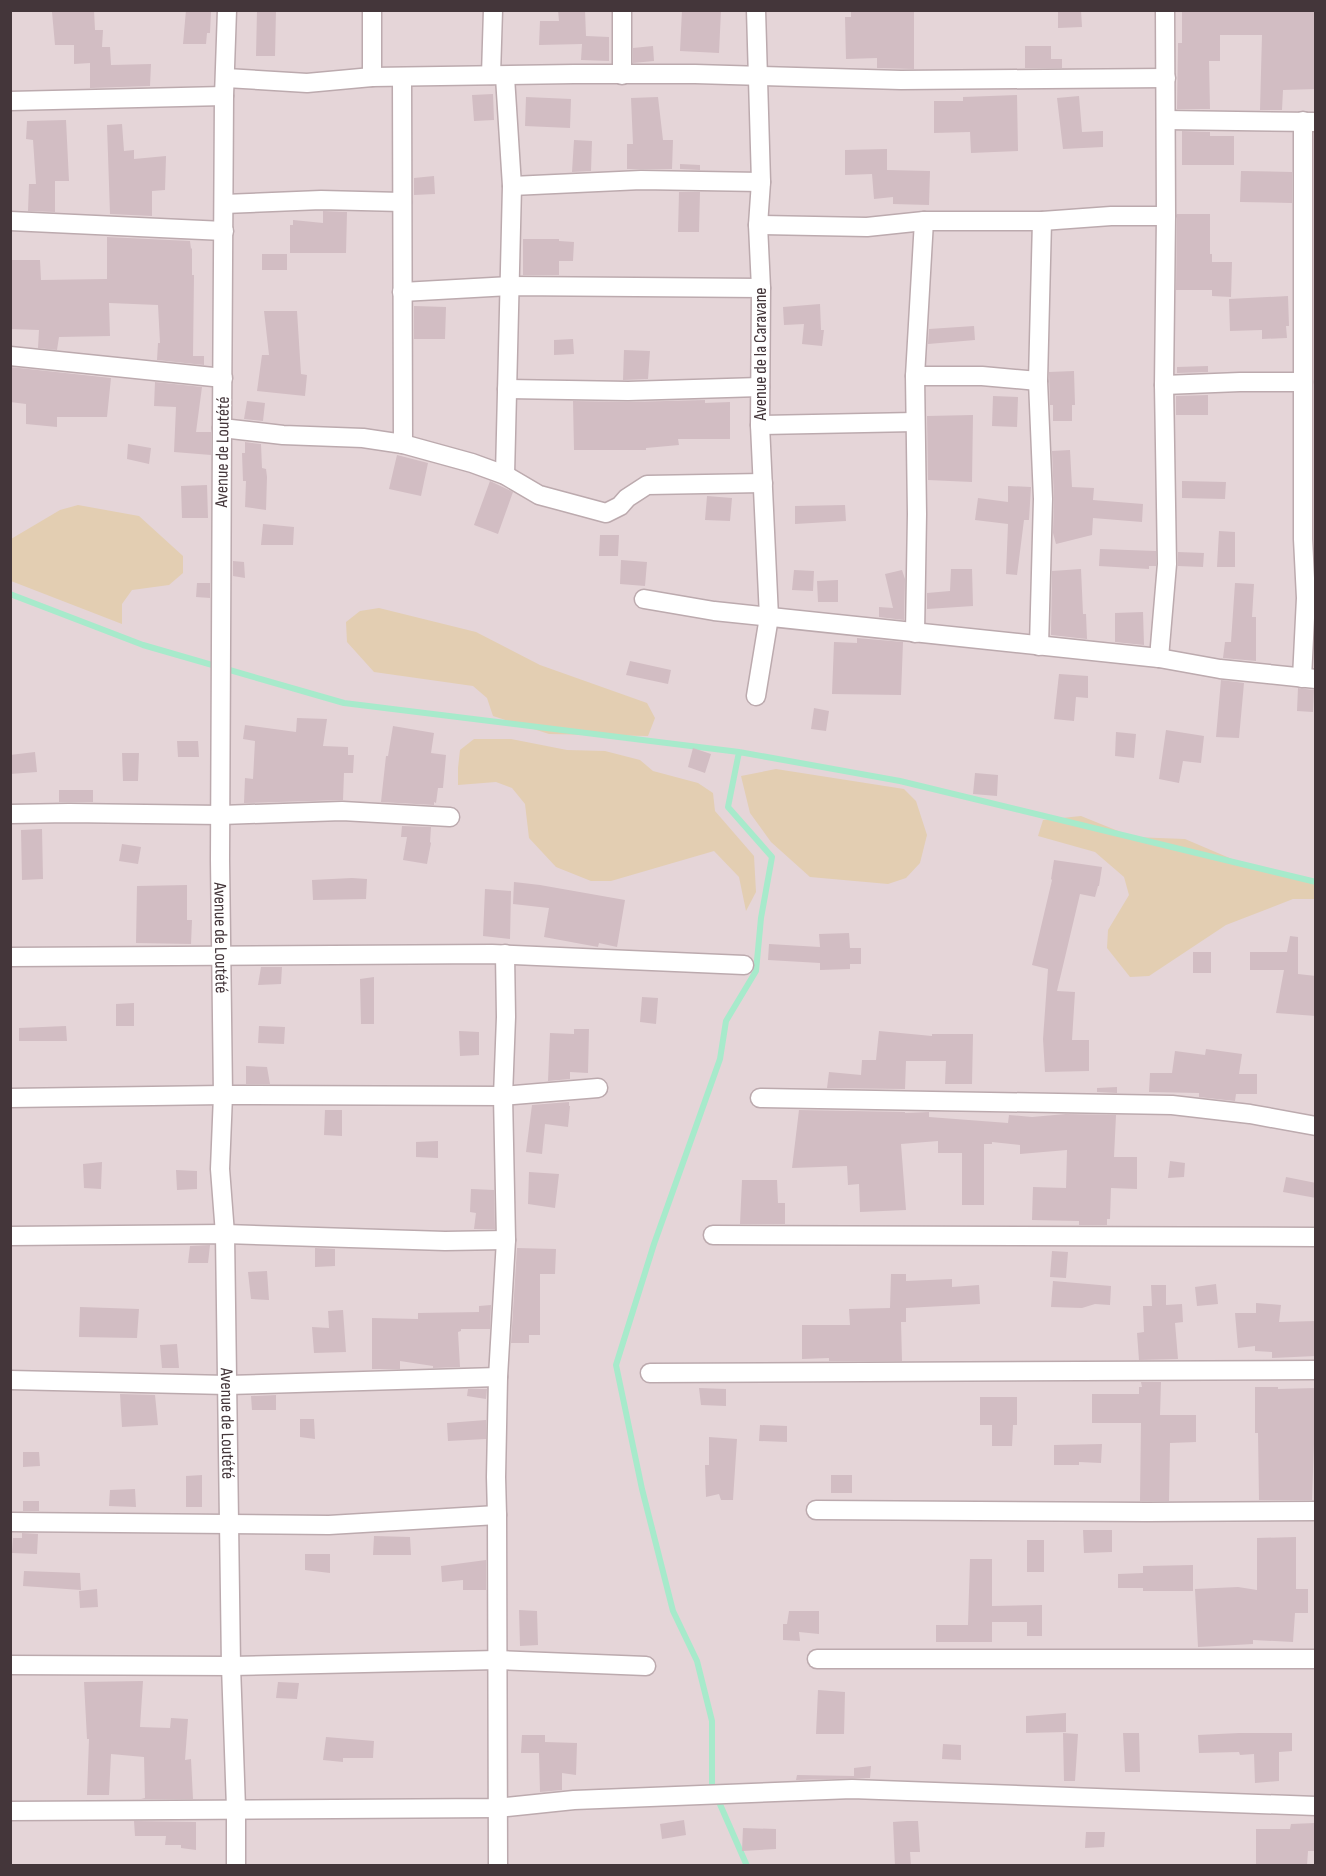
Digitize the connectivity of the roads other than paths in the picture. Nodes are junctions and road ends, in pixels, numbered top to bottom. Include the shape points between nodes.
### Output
1 (227, 10) edge
2 (372, 10) edge
3 (493, 10) edge
4 (622, 10) edge
5 (756, 10) edge
6 (1165, 10) edge
7 (622, 75) junction
8 (498, 76) junction
9 (372, 77) junction
10 (402, 77) junction
11 (757, 77) junction
12 (1166, 78) junction
13 (225, 87) junction
14 (10, 101) edge
15 (1166, 120) junction
16 (1309, 122) edge
17 (761, 182) junction
18 (512, 186) junction
19 (402, 202) junction
20 (224, 204) junction
21 (1167, 216) junction
22 (10, 221) edge
23 (924, 221) junction
24 (1042, 221) junction
25 (758, 225) junction
26 (224, 231) junction
27 (511, 286) junction
28 (761, 288) junction
29 (402, 292) junction
30 (10, 356) edge
31 (1309, 357) edge
32 (915, 376) junction
33 (223, 378) junction
34 (1038, 381) junction
35 (1303, 382) junction
36 (1164, 385) junction
37 (760, 387) junction
38 (507, 389) junction
39 (915, 422) junction
40 (760, 425) junction
41 (222, 428) junction
42 (403, 444) junction
43 (506, 475) junction
44 (762, 483) junction
45 (644, 599) dead end
46 (769, 617) junction
47 (915, 633) junction
48 (1039, 646) junction
49 (1159, 658) junction
50 (1309, 679) edge
51 (756, 696) dead end
52 (10, 814) edge
53 (221, 815) junction
54 (450, 818) dead end
55 (505, 954) junction
56 (222, 956) junction
57 (10, 957) edge
58 (744, 965) dead end
59 (598, 1088) dead end
60 (223, 1095) junction
61 (503, 1096) junction
62 (10, 1098) edge
63 (760, 1098) dead end
64 (1316, 1126) edge
65 (225, 1234) junction
66 (712, 1235) dead end
67 (10, 1236) edge
68 (1316, 1237) edge
69 (506, 1240) junction
70 (1316, 1370) edge
71 (650, 1373) dead end
72 (498, 1377) junction
73 (10, 1380) edge
74 (227, 1385) junction
75 (816, 1510) dead end
76 (1316, 1511) edge
77 (497, 1515) junction
78 (10, 1522) edge
79 (229, 1523) junction
80 (817, 1659) dead end
81 (1316, 1659) edge
82 (497, 1660) junction
83 (10, 1665) edge
84 (231, 1666) junction
85 (646, 1666) dead end
86 (1316, 1806) edge
87 (236, 1808) junction
88 (497, 1808) junction
89 (10, 1810) edge
90 (236, 1866) edge
91 (498, 1866) edge

1 - 13 street, Avenue de Loutété
2 - 9 street
3 - 8 street
4 - 7 street
5 - 11 street, Avenue de la Caravane
6 - 12 street
7 - 8 street
7 - 11 street
8 - 10 street
8 - 18 street
9 - 10 street
9 - 13 street
10 - 19 street
11 - 12 street
11 - 17 street, Avenue de la Caravane
12 - 15 street
13 - 14 street
13 - 20 street, Avenue de Loutété
15 - 16 street
15 - 21 street
16 - 31 street
17 - 18 street via 641,180
17 - 25 street, Avenue de la Caravane
18 - 27 street
19 - 20 street
19 - 29 street
20 - 26 street, Avenue de Loutété
21 - 24 street
21 - 36 street
22 - 26 street
23 - 24 street
23 - 25 street via 867,227
23 - 32 street
24 - 34 street
25 - 28 street, Avenue de la Caravane
26 - 33 street, Avenue de Loutété
27 - 28 street
27 - 29 street
27 - 38 street
28 - 37 street, Avenue de la Caravane
29 - 42 street
30 - 33 street
31 - 35 street
32 - 34 street
32 - 39 street
33 - 41 street, Avenue de Loutété
34 - 48 street via 1043,499
35 - 36 street
35 - 50 street via 1303,538
36 - 49 street via 1167,564
37 - 38 street
37 - 40 street, Avenue de la Caravane
38 - 43 street
39 - 40 street
39 - 47 street
40 - 44 street, Avenue de la Caravane
41 - 42 street
41 - 53 street, Avenue de Loutété
42 - 43 street
43 - 44 street via 538,495 606,513 647,485
44 - 46 street, Avenue de la Caravane
45 - 46 street
46 - 47 street
46 - 51 street, Avenue de la Caravane
47 - 48 street
48 - 49 street
49 - 50 street
52 - 53 street
53 - 54 street via 342,811
53 - 56 street, Avenue de Loutété
55 - 56 street
55 - 58 street
55 - 61 street
56 - 57 street
56 - 60 street, Avenue de Loutété
59 - 61 street
60 - 61 street
60 - 62 street
60 - 65 street, Avenue de Loutété via 220,1169
61 - 69 street
63 - 64 street via 1172,1105
65 - 67 street
65 - 69 street
65 - 74 street, Avenue de Loutété
66 - 68 street
69 - 72 street
70 - 71 street
72 - 74 street
72 - 77 street
73 - 74 street
74 - 79 street, Avenue de Loutété
75 - 76 street
77 - 79 street via 329,1525
77 - 82 street
78 - 79 street
79 - 84 street, Avenue de Loutété
80 - 81 street
82 - 84 street
82 - 85 street
82 - 88 street
83 - 84 street
84 - 87 street, Avenue de Loutété
86 - 88 street via 852,1789 574,1800
87 - 88 street
87 - 89 street
87 - 90 street, Avenue de Loutété
88 - 91 street

